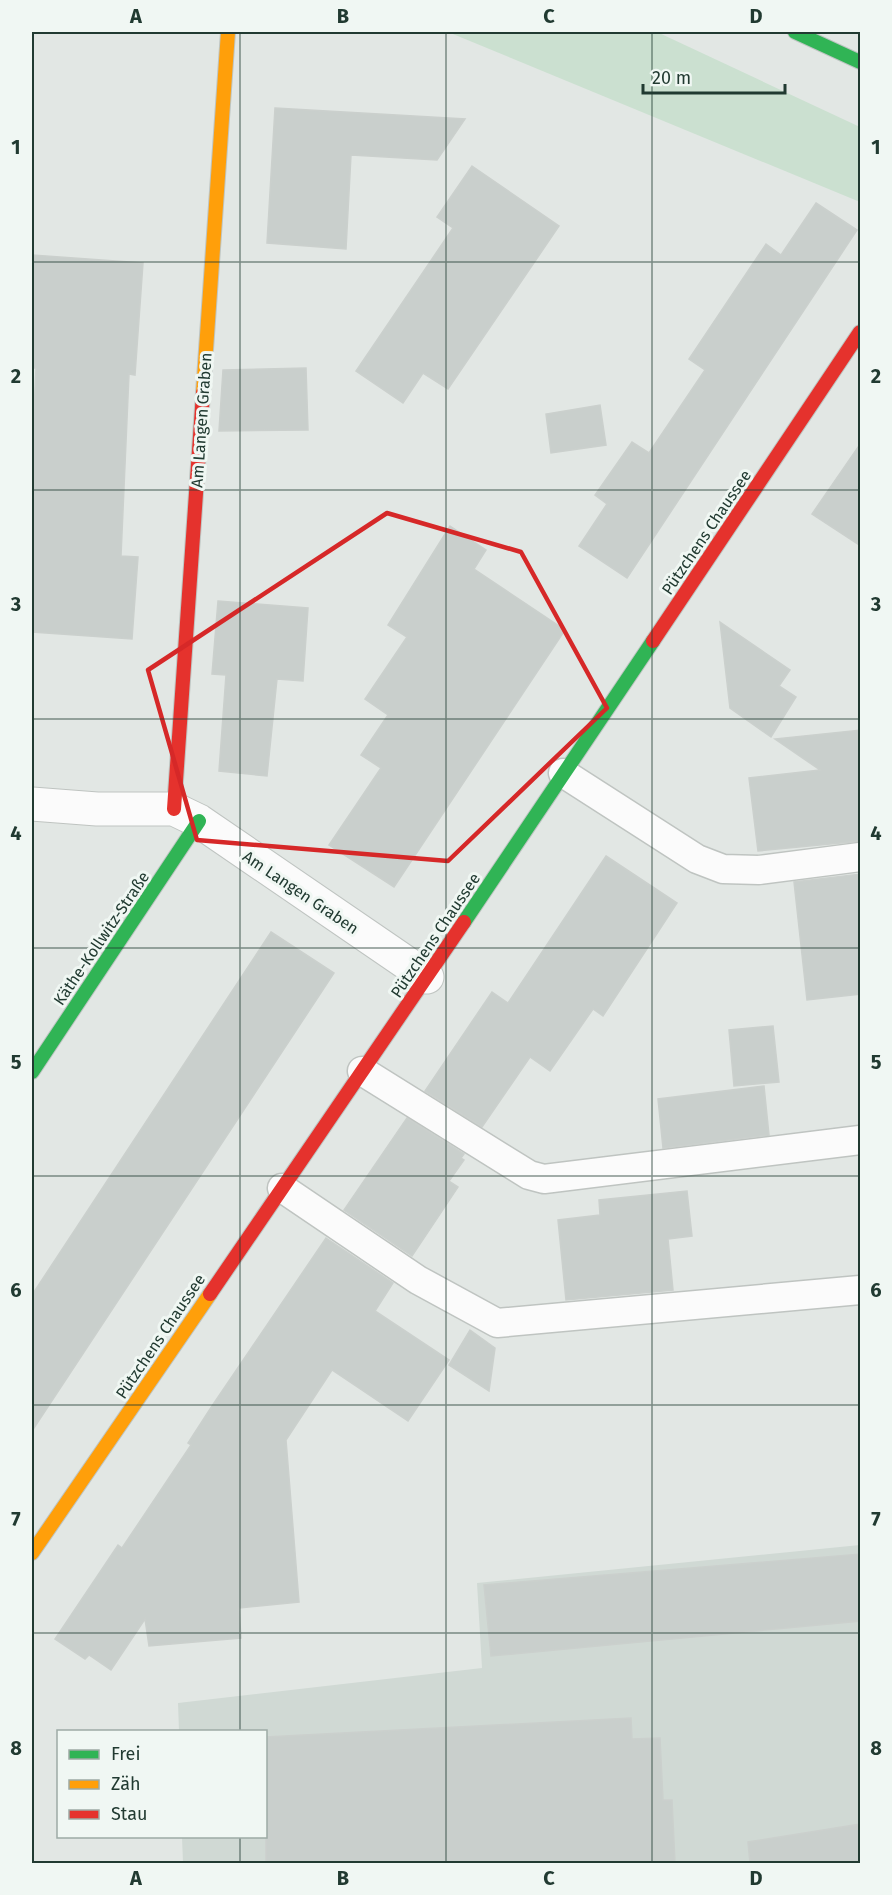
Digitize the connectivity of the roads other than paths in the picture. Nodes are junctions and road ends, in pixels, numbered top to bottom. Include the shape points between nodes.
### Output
1 (228, 32) edge
2 (795, 32) edge
3 (861, 62) edge
4 (861, 333) edge
5 (563, 773) junction
6 (32, 804) edge
7 (186, 815) junction
8 (861, 857) edge
9 (427, 977) junction
10 (362, 1071) junction
11 (32, 1072) edge
12 (861, 1140) edge
13 (282, 1188) junction
14 (861, 1290) edge
15 (32, 1553) edge

1 - 7 main road, Am Langen Graben
2 - 3 main road
4 - 5 main road, Pützchens Chaussee
5 - 8 lane via 697,859 723,869 759,870
5 - 9 main road, Pützchens Chaussee
6 - 7 street
7 - 9 street, Am Langen Graben
7 - 11 main road, Käthe-Kollwitz-Straße
9 - 10 main road, Pützchens Chaussee
10 - 12 lane via 529,1175 544,1179
10 - 13 main road, Pützchens Chaussee
13 - 14 lane via 418,1280 496,1323
13 - 15 main road, Pützchens Chaussee

